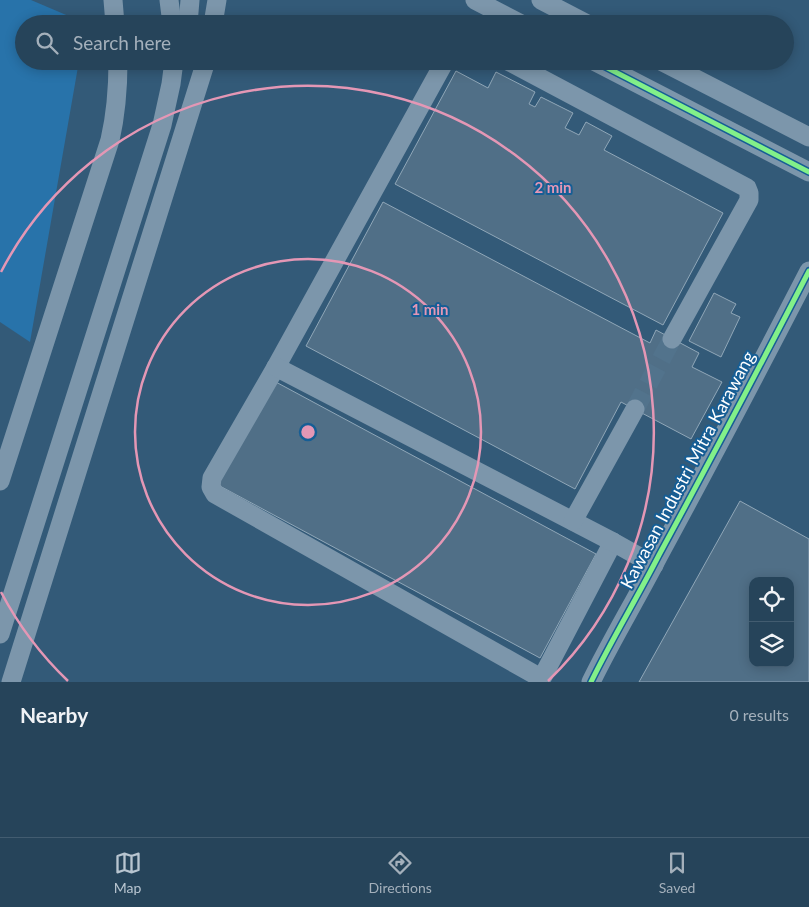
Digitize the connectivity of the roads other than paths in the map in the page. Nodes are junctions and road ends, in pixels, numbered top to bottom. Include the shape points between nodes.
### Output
1 (112, 0) edge
2 (169, 0) edge
3 (190, 0) edge
4 (217, 0) edge
5 (475, 0) edge
6 (540, 0) edge
7 (114, 15) edge
8 (171, 15) edge
9 (189, 15) edge
10 (214, 15) edge
11 (504, 15) edge
12 (569, 15) edge
13 (118, 70) edge
14 (173, 70) edge
15 (203, 70) edge
16 (440, 70) edge
17 (525, 70) edge
18 (611, 70) edge
19 (678, 70) edge
20 (781, 123) junction
21 (809, 137) edge
22 (766, 150) junction
23 (809, 172) edge
24 (809, 271) edge
25 (672, 339) tunnel mouth
26 (276, 366) junction
27 (635, 409) tunnel mouth
28 (0, 481) edge
29 (573, 521) junction
30 (613, 542) junction
31 (654, 566) junction
32 (0, 634) edge
33 (11, 682) edge
34 (591, 682) edge

1 - 7 street
2 - 8 street
3 - 9 street
4 - 10 street
5 - 11 street
6 - 12 street
13 - 28 street via 110,140
14 - 32 street via 162,125
15 - 33 street
16 - 26 street
17 - 25 street via 747,188 749,200
18 - 22 street
19 - 20 street
20 - 21 street
20 - 22 street
22 - 23 street
24 - 31 street, Kawasan Industri Mitra Karawang
26 - 29 street
26 - 30 street via 212,478 211,487 215,494 539,676 543,676
27 - 29 street
29 - 30 street
30 - 31 street
31 - 34 street, Kawasan Industri Mitra Karawang

